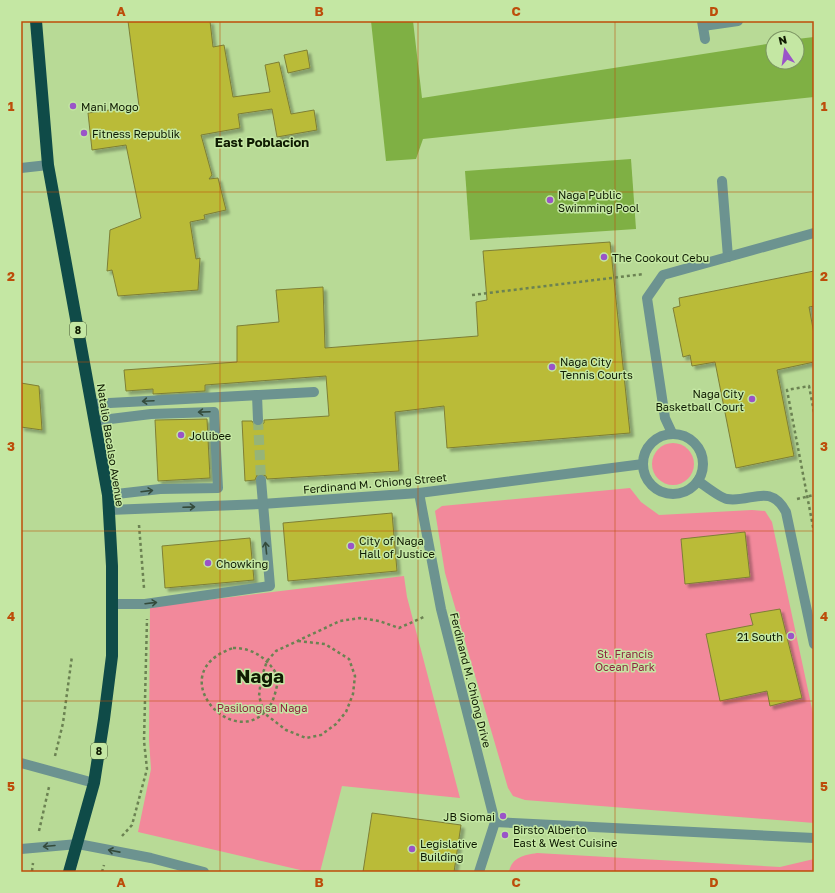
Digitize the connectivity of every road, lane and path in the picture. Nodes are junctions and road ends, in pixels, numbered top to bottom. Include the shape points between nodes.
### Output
1 (36, 21) edge
2 (738, 21) edge
3 (703, 24) edge
4 (705, 39) dead end
5 (48, 165) junction
6 (21, 168) edge
7 (722, 181) dead end
8 (814, 233) edge
9 (728, 256) junction
10 (663, 275) junction
11 (472, 295) dead end
12 (314, 392) dead end
13 (257, 395) junction
14 (91, 404) junction
15 (814, 412) edge
16 (258, 420) tunnel mouth
17 (94, 422) junction
18 (672, 433) junction
19 (643, 464) junction
20 (260, 480) tunnel mouth
21 (698, 481) junction
22 (419, 492) junction
23 (108, 495) junction
24 (262, 504) junction
25 (138, 509) junction
26 (108, 510) junction
27 (814, 532) edge
28 (112, 604) junction
29 (145, 604) junction
30 (441, 610) junction
31 (298, 640) junction
32 (814, 644) edge
33 (267, 661) junction
34 (264, 713) junction
35 (21, 763) edge
36 (94, 782) junction
37 (495, 822) junction
38 (814, 838) edge
39 (78, 844) junction
40 (21, 849) edge
41 (108, 850) junction
42 (69, 872) edge
43 (102, 872) edge
44 (204, 872) edge
45 (479, 872) edge

1 - 5 highway, Natalio Bacalso Avenue / 8
2 - 3 street
3 - 4 street
5 - 6 street
5 - 14 highway, Natalio Bacalso Avenue / 8
7 - 9 street
8 - 9 street
9 - 10 street
10 - 11 path via 640,274
10 - 18 street via 647,298 665,418
12 - 13 street
13 -> 14 street
13 - 16 street
14 - 17 highway, Natalio Bacalso Avenue / 8
15 - 27 path via 809,386 787,390
17 - 23 highway, Natalio Bacalso Avenue / 8
23 -> 17 street via 160,489 218,488 214,412 151,414
18 - 19 street via 663,435 648,446
18 - 21 street via 690,439 702,454 702,472
19 - 21 street via 644,474 649,482 664,493 683,492
19 - 22 street, Ferdinand M. Chiong Street
20 - 24 street
21 - 32 street via 726,500 763,496 781,502 786,512
22 - 24 street, Ferdinand M. Chiong Street
22 - 30 street, Ferdinand M. Chiong Drive
23 - 26 highway, Natalio Bacalso Avenue / 8
25 -> 24 street, Ferdinand M. Chiong Street
29 -> 24 street via 270,586
25 - 26 street, Ferdinand M. Chiong Street
25 - 29 path
26 - 28 highway, Natalio Bacalso Avenue / 8
28 - 29 street
28 - 36 highway, Natalio Bacalso Avenue / 8 via 112,656
29 - 41 path via 144,741 147,769 132,825
30 - 31 path via 399,628 360,618 340,621
30 - 37 street, Ferdinand M. Chiong Drive
31 - 33 path via 276,651
31 - 34 path via 325,644 349,659 355,676 353,694 346,712 336,724 321,735 306,738 286,730
33 - 34 path via 259,696
33 - 34 path via 279,678 274,699
33 - 34 path via 255,651 233,648 214,658 202,680 202,691 209,705 227,718 241,722 254,720
35 - 36 street
36 - 39 highway, Natalio Bacalso Avenue / 8
37 - 38 street
37 - 45 street
39 -> 40 street
39 - 41 street
39 - 42 highway, Natalio Bacalso Avenue / 8
41 - 43 path
44 -> 41 street

